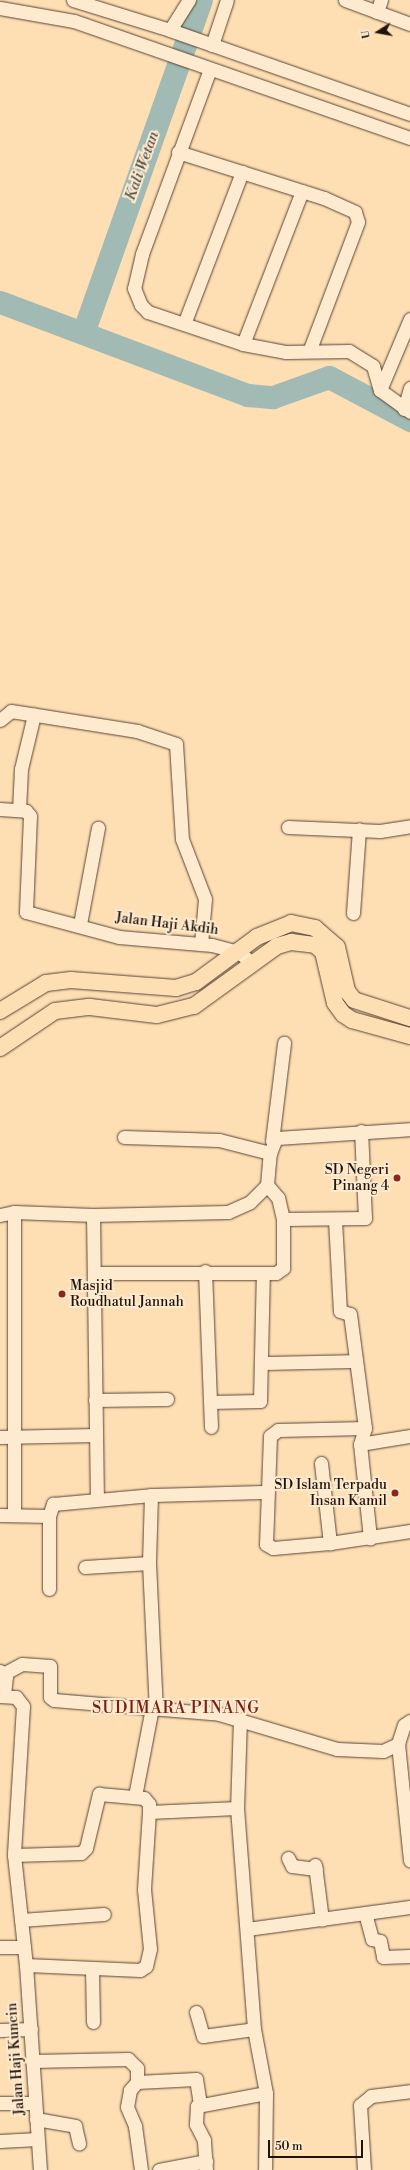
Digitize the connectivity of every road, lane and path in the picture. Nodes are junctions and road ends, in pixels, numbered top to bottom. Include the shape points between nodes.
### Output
1 (73, 0) edge
2 (189, 0) edge
3 (227, 0) edge
4 (344, 0) edge
5 (379, 6) edge
6 (0, 8) edge
7 (410, 24) edge
8 (174, 31) junction
9 (207, 44) junction
10 (235, 53) junction
11 (205, 67) junction
12 (228, 75) junction
13 (410, 114) edge
14 (410, 138) edge
15 (178, 152) junction
16 (242, 172) junction
17 (302, 191) junction
18 (410, 319) edge
19 (184, 324) junction
20 (243, 344) junction
21 (310, 349) junction
22 (410, 388) edge
23 (380, 390) junction
24 (407, 410) edge
25 (34, 715) junction
26 (0, 720) edge
27 (0, 809) edge
28 (18, 810) junction
29 (410, 826) edge
30 (288, 827) dead end
31 (98, 828) dead end
32 (359, 829) junction
33 (353, 913) dead end
34 (80, 924) junction
35 (201, 944) junction
36 (239, 952) junction
37 (253, 964) junction
38 (0, 1011) edge
39 (410, 1018) edge
40 (410, 1036) edge
41 (284, 1043) dead end
42 (0, 1048) edge
43 (410, 1129) edge
44 (361, 1131) junction
45 (124, 1137) dead end
46 (271, 1147) junction
47 (267, 1185) junction
48 (14, 1212) junction
49 (0, 1215) edge
50 (93, 1215) junction
51 (283, 1219) junction
52 (335, 1220) junction
53 (205, 1271) junction
54 (94, 1273) junction
55 (263, 1274) junction
56 (356, 1361) junction
57 (261, 1363) junction
58 (167, 1399) dead end
59 (95, 1400) junction
60 (212, 1402) junction
61 (211, 1427) dead end
62 (365, 1428) junction
63 (96, 1435) junction
64 (16, 1436) junction
65 (410, 1436) edge
66 (0, 1437) edge
67 (360, 1444) junction
68 (321, 1463) dead end
69 (265, 1492) junction
70 (151, 1495) junction
71 (97, 1499) junction
72 (14, 1514) junction
73 (0, 1515) edge
74 (49, 1516) junction
75 (410, 1531) edge
76 (370, 1538) junction
77 (330, 1543) junction
78 (149, 1563) junction
79 (85, 1567) dead end
80 (49, 1589) dead end
81 (2, 1672) edge
82 (2, 1696) edge
83 (154, 1708) junction
84 (240, 1719) junction
85 (410, 1721) edge
86 (398, 1744) junction
87 (135, 1796) junction
88 (237, 1808) junction
89 (149, 1812) junction
90 (14, 1855) junction
91 (288, 1858) dead end
92 (410, 1860) edge
93 (410, 1907) edge
94 (104, 1914) dead end
95 (365, 1914) junction
96 (21, 1920) junction
97 (322, 1920) junction
98 (246, 1929) junction
99 (0, 1947) edge
100 (24, 1947) junction
101 (410, 1956) edge
102 (26, 1965) junction
103 (92, 1969) junction
104 (196, 2012) dead end
105 (93, 2022) dead end
106 (31, 2029) junction
107 (254, 2029) junction
108 (0, 2030) edge
109 (32, 2061) junction
110 (137, 2082) junction
111 (410, 2091) edge
112 (266, 2093) junction
113 (0, 2103) edge
114 (35, 2103) junction
115 (200, 2104) junction
116 (36, 2119) junction
117 (38, 2139) junction
118 (0, 2141) edge
119 (80, 2144) dead end
120 (206, 2166) edge
121 (40, 2170) edge
122 (141, 2170) edge
123 (159, 2170) edge
124 (265, 2170) edge
125 (364, 2170) edge

1 - 8 street
2 - 8 street
3 - 9 street
4 - 5 street
5 - 7 street
6 - 11 street via 74,21
8 - 9 street
9 - 10 street
10 - 12 street
10 - 13 street
11 - 12 street
11 - 15 street
12 - 14 street
15 - 16 street
15 - 19 street via 142,254 134,288 148,312
16 - 17 street
16 - 19 street
17 - 20 street
17 - 21 street via 348,206 358,222
18 - 23 street
19 - 20 street
20 - 21 street via 286,352
21 - 23 street via 349,351 362,357 373,366
22 - 24 street
23 - 24 street
25 - 26 street via 11,710
25 - 28 street via 18,788
25 - 35 street via 137,731 176,744 182,839 206,898
27 - 28 street
28 - 34 street, Jalan Haji Akdih via 30,816 32,828 26,912
29 - 32 street via 380,831
30 - 32 street
31 - 34 street
32 - 33 street
34 - 35 street, Jalan Haji Akdih via 119,937
35 - 36 street, Jalan Haji Akdih
36 - 37 street, Jalan Haji Akdih
36 - 38 main road via 196,982 176,988 72,980 46,983
36 - 39 main road via 278,926 297,923 315,928 337,947 347,991 354,1000
37 - 40 main road via 277,946 291,942 315,946 323,952 335,1003 343,1014 352,1020
37 - 42 main road via 194,1006 158,1015 90,1007 55,1011
41 - 46 street
43 - 44 street
44 - 46 street via 276,1138
44 - 52 street via 364,1218
45 - 46 street via 219,1140
46 - 47 street
47 - 50 street via 250,1202 228,1212
47 - 51 street via 278,1198
48 - 49 street
48 - 50 street
48 - 64 street
50 - 54 street
51 - 52 street
51 - 55 street via 283,1268 276,1273
52 - 56 street via 340,1311 350,1314
53 - 54 street
53 - 55 street
53 - 60 street
54 - 59 street
55 - 57 street
56 - 57 street
56 - 62 street
57 - 60 street via 260,1401
58 - 59 street
59 - 63 street
60 - 61 street
62 - 67 street
62 - 69 street via 272,1433
63 - 64 street
63 - 71 street
64 - 66 street
64 - 72 street
65 - 67 street
67 - 76 street
68 - 77 street
69 - 70 street
69 - 77 street via 266,1544 273,1548
70 - 71 street
70 - 78 street
71 - 74 street via 53,1504
72 - 73 street
72 - 74 street
74 - 80 street
75 - 76 street
76 - 77 street
78 - 79 street
78 - 83 street
81 - 82 street
81 - 83 street via 22,1664 50,1666 50,1697 54,1700
82 - 90 street, Jalan Haji Kuncin via 19,1698 22,1706
83 - 84 street
83 - 87 street
84 - 86 street via 337,1749 383,1751
84 - 88 street
85 - 86 street via 404,1725
86 - 92 street
87 - 89 street via 147,1800
87 - 90 street via 97,1795 86,1848 81,1853
88 - 89 street
88 - 98 street
89 - 103 street via 144,1889 149,1960 140,1970
90 - 96 street, Jalan Haji Kuncin
91 - 97 street via 292,1866 315,1867
93 - 95 street
94 - 96 street
95 - 97 street
95 - 101 street via 372,1939 380,1941 382,1957
96 - 100 street, Jalan Haji Kuncin
97 - 98 street
98 - 107 street
99 - 100 street
100 - 102 street, Jalan Haji Kuncin
102 - 103 street
102 - 106 street, Jalan Haji Kuncin
103 - 105 street
104 - 107 street via 203,2036
106 - 108 street
106 - 109 street, Jalan Haji Kuncin
107 - 112 street
109 - 110 street via 128,2059 137,2068
109 - 114 street, Jalan Haji Kuncin
110 - 115 street via 196,2079
110 - 122 street via 130,2090 127,2107 135,2126
111 - 125 street via 371,2096 360,2105
112 - 115 street
112 - 124 street
113 - 114 street
114 - 116 street, Jalan Haji Kuncin
115 - 120 street via 196,2124 204,2140
116 - 117 street, Jalan Haji Kuncin
116 - 119 street via 75,2126
117 - 118 street
117 - 121 street, Jalan Haji Kuncin
120 - 123 street

